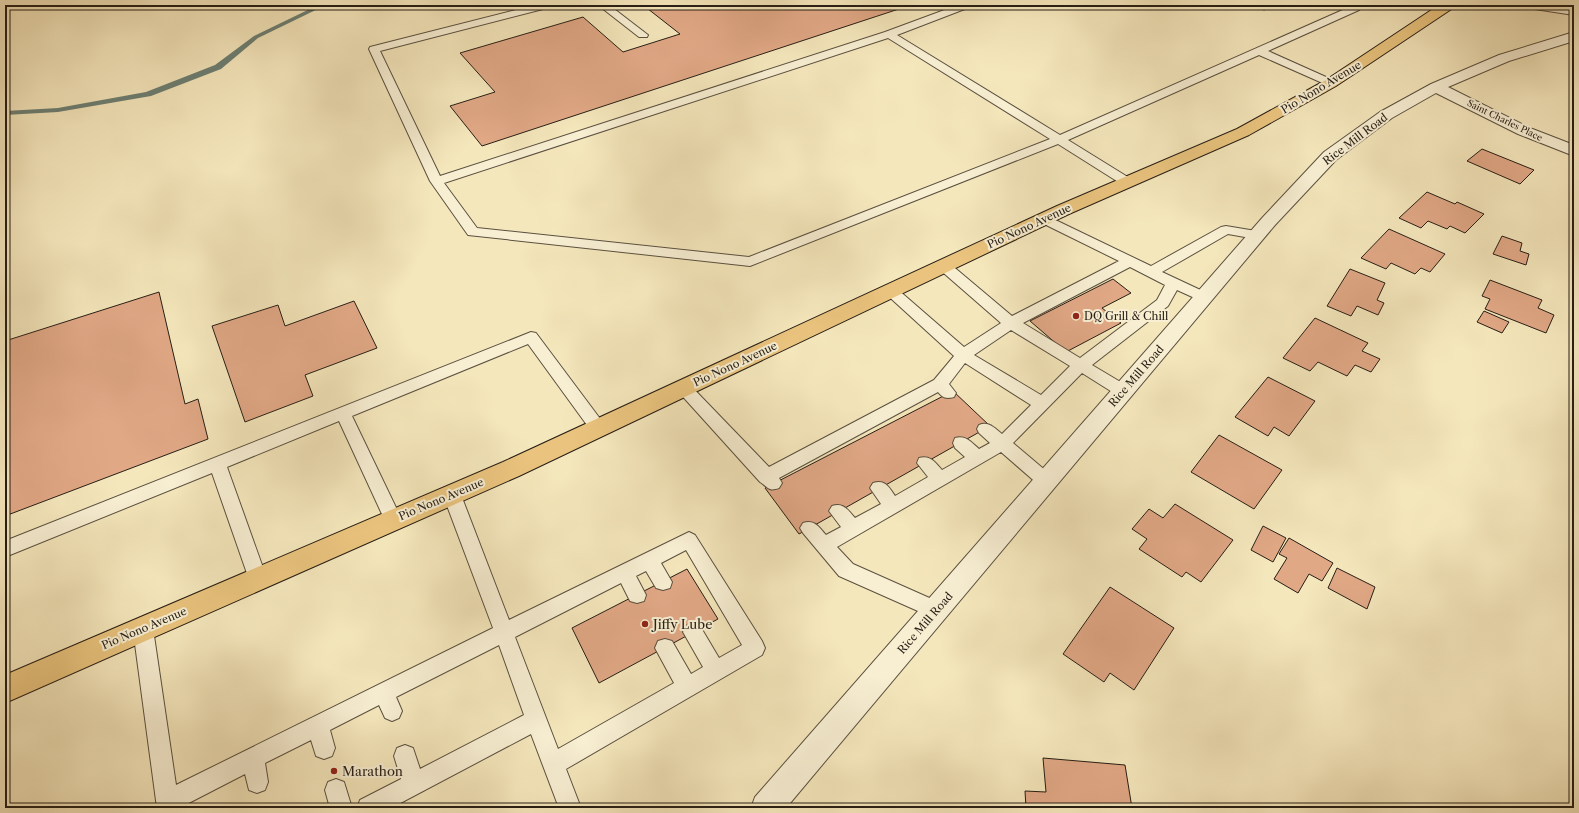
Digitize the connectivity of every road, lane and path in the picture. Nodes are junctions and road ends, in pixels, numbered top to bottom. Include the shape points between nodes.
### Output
1 (548, 5) edge
2 (604, 5) edge
3 (967, 5) edge
4 (1359, 5) edge
5 (1448, 5) edge
6 (1528, 5) edge
7 (1562, 5) edge
8 (1574, 7) edge
9 (1574, 12) edge
10 (889, 34) junction
11 (643, 35) dead end
12 (1574, 36) edge
13 (1259, 51) junction
14 (1331, 83) junction
15 (1436, 87) junction
16 (1059, 140) junction
17 (1574, 151) edge
18 (436, 181) junction
19 (1127, 182) junction
20 (1045, 219) junction
21 (1256, 235) junction
22 (1130, 261) junction
23 (944, 266) junction
24 (1152, 272) junction
25 (1173, 283) junction
26 (891, 291) junction
27 (1204, 297) junction
28 (1011, 323) junction
29 (964, 355) junction
30 (1080, 366) junction
31 (683, 388) junction
32 (1123, 391) junction
33 (1042, 404) junction
34 (343, 413) junction
35 (598, 428) junction
36 (985, 429) dead end
37 (962, 443) dead end
38 (1002, 444) junction
39 (977, 458) junction
40 (925, 463) dead end
41 (217, 464) junction
42 (941, 479) junction
43 (1046, 481) junction
44 (879, 488) dead end
45 (452, 495) junction
46 (893, 506) junction
47 (838, 511) dead end
48 (393, 520) junction
49 (809, 528) dead end
50 (853, 528) junction
51 (824, 545) junction
52 (5, 549) edge
53 (649, 560) junction
54 (624, 572) junction
55 (258, 579) junction
56 (663, 582) dead end
57 (637, 595) dead end
58 (936, 610) junction
59 (143, 629) junction
60 (693, 632) dead end
61 (504, 633) junction
62 (665, 648) dead end
63 (716, 671) junction
64 (687, 687) junction
65 (5, 689) edge
66 (536, 720) junction
67 (318, 725) junction
68 (324, 748) dead end
69 (405, 756) dead end
70 (253, 758) junction
71 (553, 764) junction
72 (257, 782) dead end
73 (414, 784) junction
74 (167, 805) edge
75 (368, 808) edge
76 (570, 808) edge
77 (766, 808) edge

1 - 18 lane via 374,50
2 - 11 lane
3 - 10 lane
4 - 13 lane
5 - 14 main road, Pio Nono Avenue
6 - 9 lane
7 - 8 lane
10 - 16 lane
10 - 18 lane
12 - 15 street, Rice Mill Road via 1504,58
13 - 14 lane
13 - 16 lane
14 - 19 main road, Pio Nono Avenue via 1244,132
15 - 17 street, Saint Charles Place via 1524,131
15 - 21 street, Rice Mill Road via 1386,115 1330,156
16 - 18 lane via 750,262 473,232
16 - 19 lane
19 - 20 main road, Pio Nono Avenue
20 - 22 lane
20 - 23 main road, Pio Nono Avenue
21 - 24 lane via 1226,230
21 - 27 street, Rice Mill Road
22 - 24 lane
22 - 28 lane
23 - 26 main road, Pio Nono Avenue
23 - 28 lane
24 - 25 lane
25 - 27 lane
25 - 30 lane via 1163,303
26 - 29 lane
26 - 31 main road, Pio Nono Avenue
27 - 32 street, Rice Mill Road
28 - 29 lane
28 - 30 lane
29 - 31 lane via 944,389 770,480
29 - 33 lane
30 - 32 lane
30 - 33 lane
31 - 35 main road, Pio Nono Avenue
32 - 43 street, Rice Mill Road
33 - 38 lane
34 - 35 lane via 531,337
34 - 41 lane
34 - 48 lane
35 - 45 main road, Pio Nono Avenue
36 - 38 lane
37 - 39 lane
38 - 39 lane
38 - 43 lane
39 - 42 lane
40 - 42 lane
41 - 52 lane
41 - 55 lane
42 - 46 lane
43 - 58 street, Rice Mill Road
44 - 46 lane
45 - 48 main road, Pio Nono Avenue
45 - 61 lane
46 - 50 lane
47 - 50 lane
48 - 55 main road, Pio Nono Avenue
49 - 51 lane
50 - 51 lane
51 - 58 lane via 846,570
53 - 54 lane
53 - 56 lane
53 - 63 lane via 689,540 755,648
54 - 57 lane
54 - 61 lane
55 - 59 main road, Pio Nono Avenue
58 - 77 street, Rice Mill Road
59 - 65 main road, Pio Nono Avenue
59 - 74 lane
60 - 63 lane
61 - 66 lane
61 - 67 lane via 388,702
62 - 64 lane
63 - 64 lane
64 - 71 lane
66 - 71 lane
66 - 73 lane
67 - 68 lane
67 - 70 lane
69 - 73 lane
70 - 72 lane
70 - 74 lane
71 - 76 lane
73 - 75 lane

